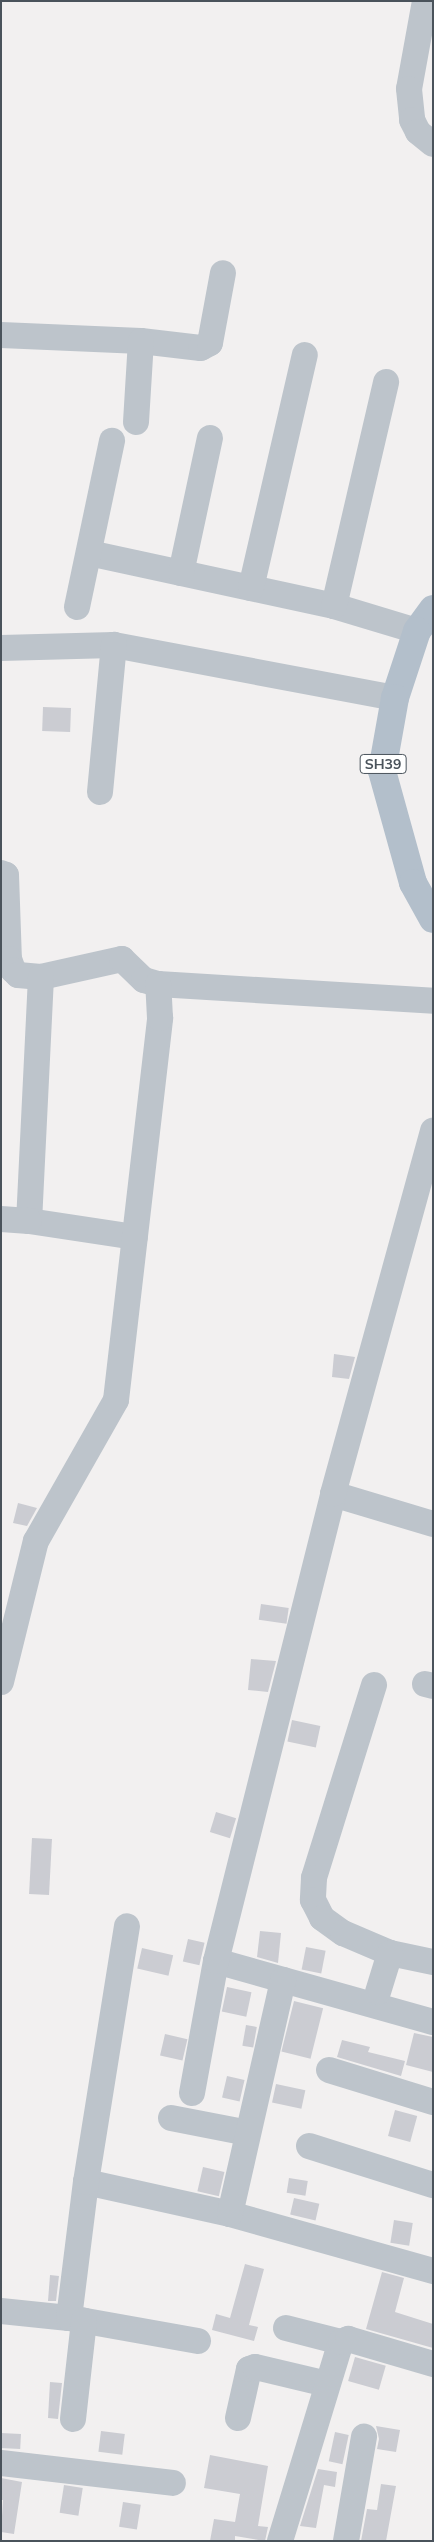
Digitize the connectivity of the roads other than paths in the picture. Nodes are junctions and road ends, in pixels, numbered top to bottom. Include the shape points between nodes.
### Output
1 (425, 1) edge
2 (433, 144) edge
3 (223, 273) dead end
4 (1, 334) edge
5 (141, 341) junction
6 (305, 355) dead end
7 (386, 382) dead end
8 (136, 422) dead end
9 (210, 438) dead end
10 (112, 441) dead end
11 (89, 553) junction
12 (181, 574) junction
13 (251, 588) junction
14 (334, 606) junction
15 (77, 607) dead end
16 (433, 609) edge
17 (417, 631) junction
18 (114, 645) junction
19 (1, 648) edge
20 (394, 698) junction
21 (100, 792) dead end
22 (1, 872) edge
23 (433, 919) edge
24 (41, 977) junction
25 (158, 984) junction
26 (433, 1001) edge
27 (433, 1131) edge
28 (1, 1219) edge
29 (29, 1221) junction
30 (135, 1237) junction
31 (333, 1494) junction
32 (433, 1524) edge
33 (1, 1682) edge
34 (374, 1685) dead end
35 (127, 1926) dead end
36 (390, 1953) junction
37 (216, 1962) junction
38 (433, 1962) edge
39 (283, 1980) junction
40 (378, 1992) dead end
41 (433, 2022) edge
42 (329, 2070) dead end
43 (192, 2093) dead end
44 (433, 2102) edge
45 (171, 2118) dead end
46 (248, 2134) junction
47 (309, 2146) dead end
48 (86, 2182) junction
49 (433, 2184) edge
50 (230, 2214) junction
51 (433, 2271) edge
52 (1, 2311) edge
53 (76, 2319) junction
54 (286, 2328) dead end
55 (198, 2341) dead end
56 (341, 2342) junction
57 (433, 2364) edge
58 (327, 2384) junction
59 (238, 2418) dead end
60 (73, 2419) dead end
61 (364, 2437) dead end
62 (1, 2463) edge
63 (173, 2483) dead end
64 (280, 2541) edge
65 (346, 2541) edge

1 - 2 street via 409,89 412,120 418,132
3 - 5 street via 210,343 201,348
4 - 5 street
5 - 8 street
6 - 13 street
7 - 14 street
9 - 12 street
10 - 11 street
11 - 12 street
11 - 15 street
12 - 13 street
13 - 14 street
14 - 17 street
16 - 17 main road, SH39
17 - 20 main road, SH39
18 - 19 street
18 - 20 street
18 - 21 street
20 - 23 main road, SH39 via 382,771 413,883
22 - 24 street via 6,875 9,959 13,970 27,978
24 - 25 street via 122,959 144,980
24 - 29 street
25 - 26 street
25 - 30 street via 160,1018
27 - 31 street
28 - 29 street
29 - 30 street
30 - 33 street via 116,1400 36,1541
31 - 32 street
31 - 37 street
34 - 36 street via 314,1878 313,1900 322,1918 343,1932
35 - 48 street
36 - 38 street
36 - 40 street
37 - 39 street
37 - 43 street
39 - 41 street
39 - 46 street
42 - 44 street
45 - 46 street
46 - 50 street
47 - 49 street
48 - 50 street
48 - 53 street
50 - 51 street
52 - 53 street
53 - 55 street
53 - 60 street
54 - 56 street
56 - 57 street via 348,2339
56 - 58 street
58 - 59 street via 255,2367 249,2369
58 - 64 street
61 - 65 street
62 - 63 street

